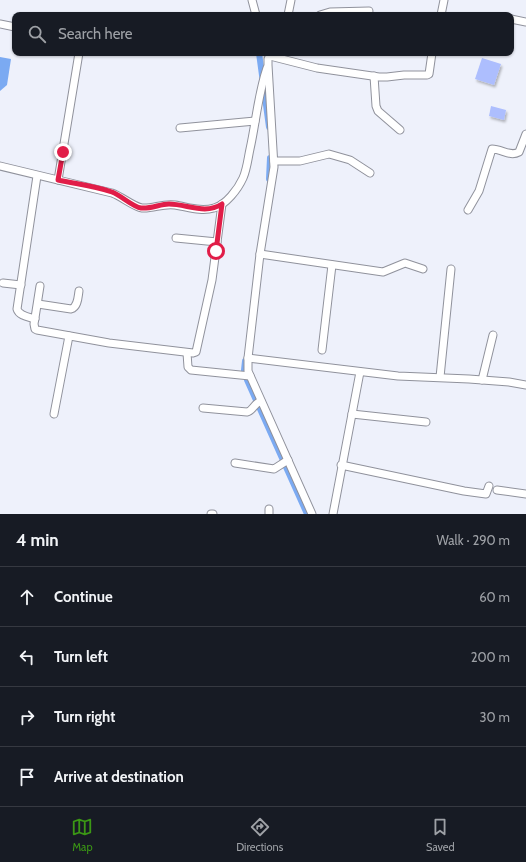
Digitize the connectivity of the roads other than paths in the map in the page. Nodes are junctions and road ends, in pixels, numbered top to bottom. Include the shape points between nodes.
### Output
1 (252, 0) edge
2 (291, 0) edge
3 (444, 0) edge
4 (369, 11) dead end
5 (255, 12) edge
6 (289, 12) edge
7 (330, 12) edge
8 (441, 12) edge
9 (514, 20) edge
10 (526, 22) edge
11 (0, 24) edge
12 (12, 26) edge
13 (79, 56) edge
14 (432, 56) edge
15 (269, 57) edge
16 (374, 76) junction
17 (255, 120) junction
18 (180, 128) dead end
19 (400, 130) dead end
20 (526, 134) edge
21 (274, 162) junction
22 (0, 166) edge
23 (370, 173) dead end
24 (37, 176) junction
25 (58, 180) junction
26 (222, 204) junction
27 (468, 210) dead end
28 (176, 238) dead end
29 (217, 242) junction
30 (260, 254) junction
31 (332, 265) junction
32 (423, 269) dead end
33 (451, 269) dead end
34 (3, 283) dead end
35 (21, 285) junction
36 (40, 286) dead end
37 (79, 291) dead end
38 (38, 304) junction
39 (35, 319) junction
40 (493, 335) dead end
41 (69, 336) junction
42 (322, 350) dead end
43 (187, 353) junction
44 (248, 358) junction
45 (360, 372) junction
46 (247, 376) junction
47 (440, 377) junction
48 (482, 380) junction
49 (526, 385) edge
50 (258, 402) junction
51 (203, 408) dead end
52 (54, 414) dead end
53 (352, 414) junction
54 (426, 422) dead end
55 (285, 462) junction
56 (235, 463) dead end
57 (341, 465) junction
58 (489, 486) dead end
59 (497, 490) dead end
60 (526, 494) edge
61 (312, 514) edge
62 (333, 514) edge

1 - 5 street
2 - 6 street
3 - 8 street
4 - 7 street
9 - 10 street
11 - 12 street
13 - 25 street
14 - 16 street via 430,73 427,76
15 - 16 street via 317,68
15 - 17 street
15 - 21 street
16 - 19 street via 378,111
17 - 18 street
17 - 26 street via 243,178
20 - 27 street via 516,154 492,149 479,191
21 - 23 street via 300,161 329,154 350,160
21 - 30 street
22 - 24 street
24 - 25 street
24 - 35 street
25 - 26 street via 112,193 135,207 167,204 192,209 209,209
26 - 29 street
28 - 29 street
29 - 43 street via 212,280 196,352
30 - 31 street
30 - 44 street
31 - 32 street via 383,272 405,262
31 - 42 street
33 - 47 street
34 - 35 street
35 - 39 street via 18,313
36 - 38 street
37 - 38 street via 74,309
38 - 39 street
39 - 41 street via 34,327 38,330
40 - 48 street
41 - 43 street
41 - 52 street
43 - 46 street via 188,367 191,370
44 - 45 street
44 - 46 street
45 - 47 street
45 - 53 street
46 - 50 street
47 - 48 street
48 - 49 street
50 - 51 street via 246,412
50 - 55 street
53 - 54 street
53 - 57 street
55 - 56 street via 274,468
55 - 61 street
57 - 58 street via 464,491 486,494
57 - 62 street
59 - 60 street

